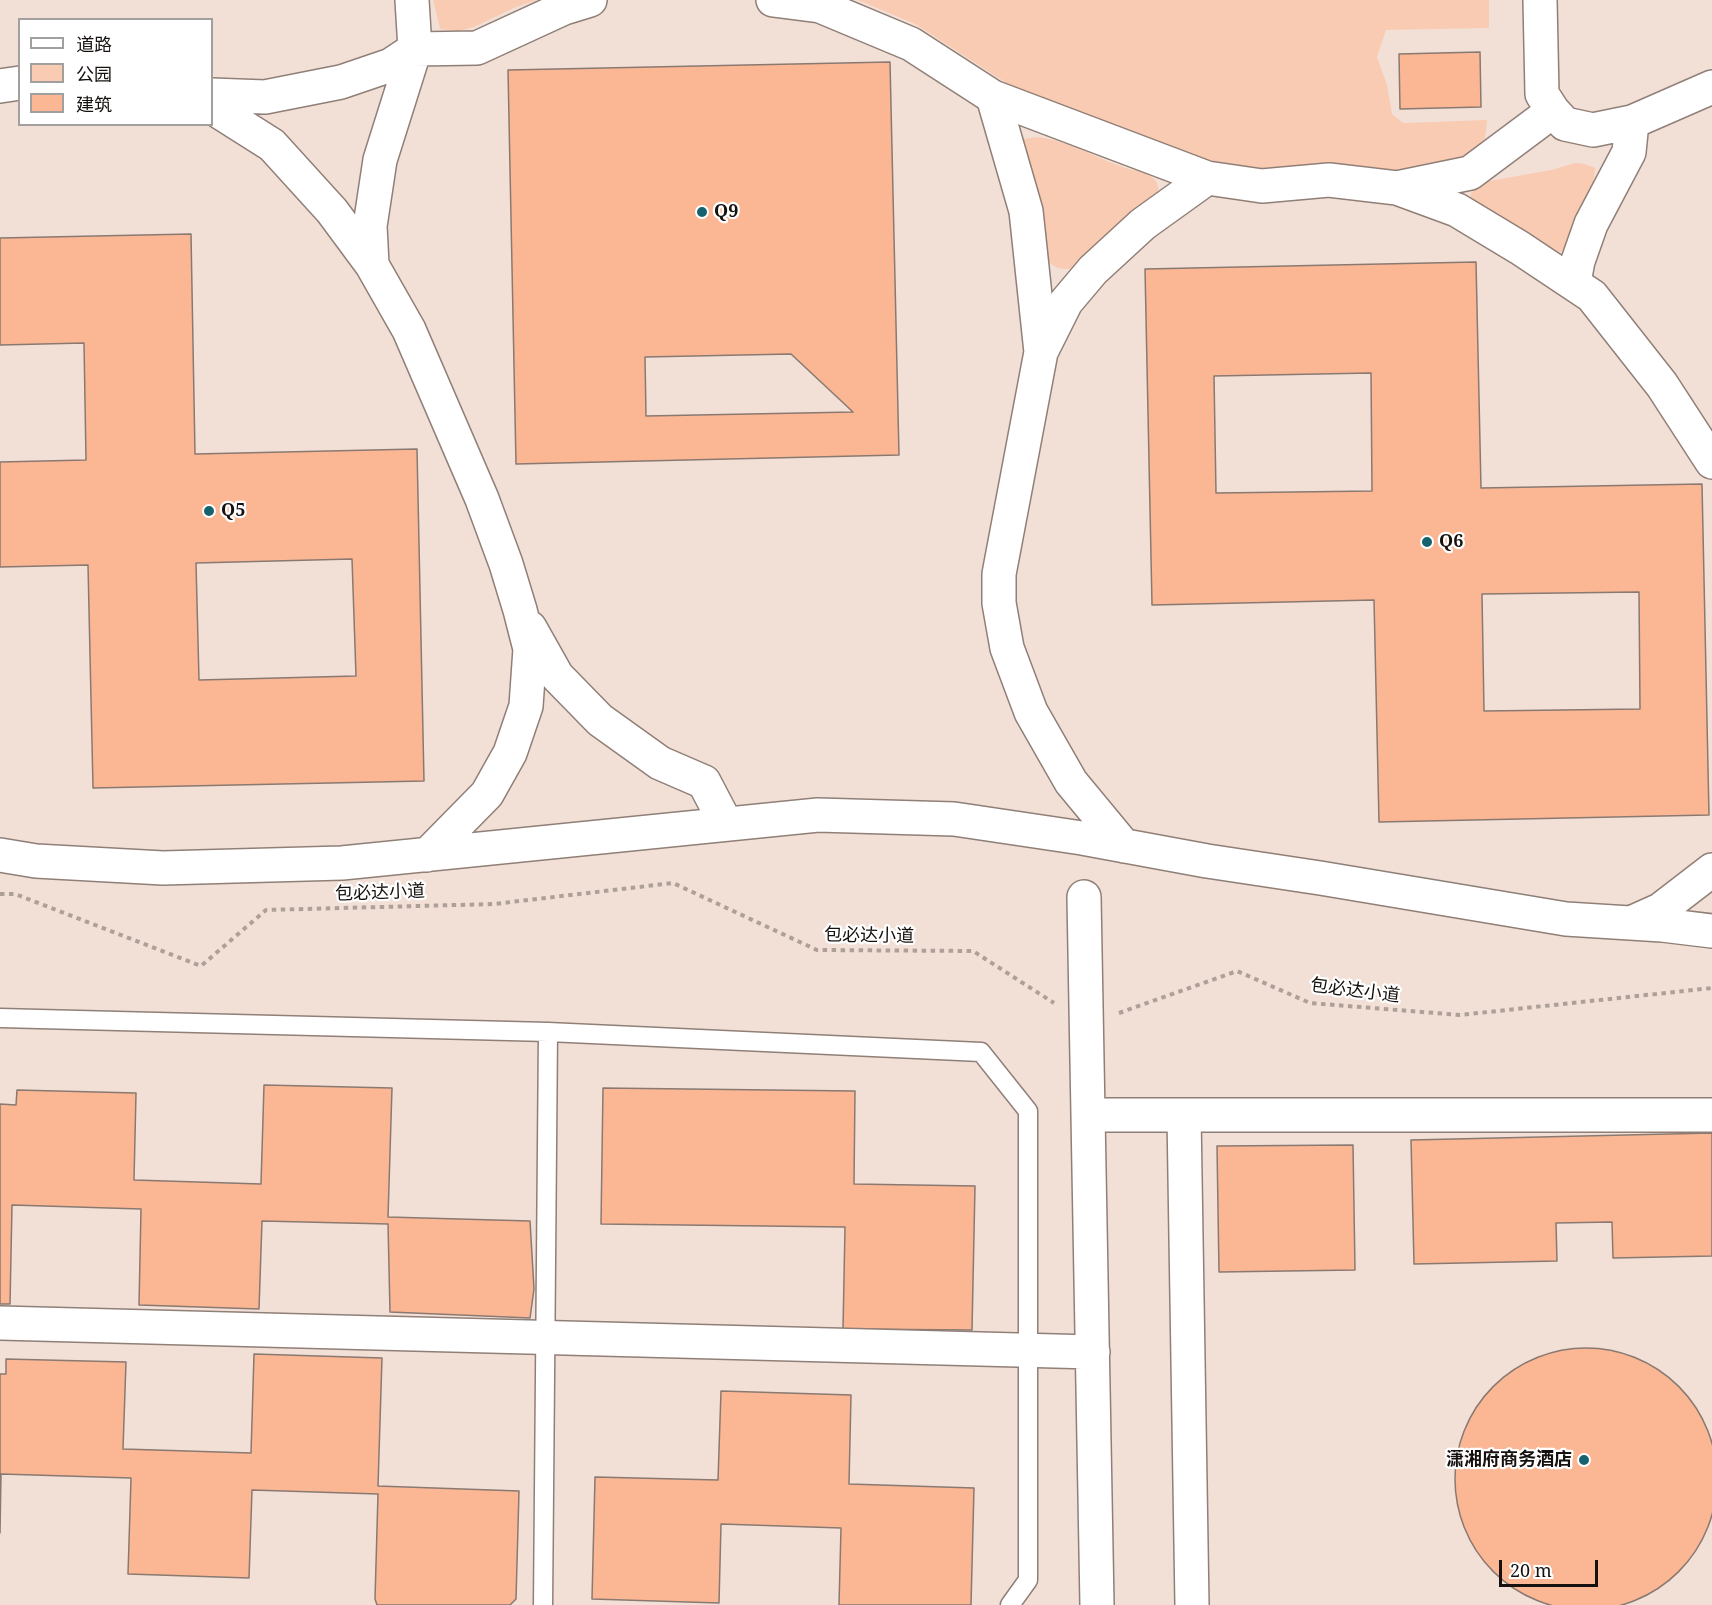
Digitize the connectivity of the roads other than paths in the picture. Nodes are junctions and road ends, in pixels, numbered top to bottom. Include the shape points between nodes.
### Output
1 (412, 0) edge
2 (590, 0) edge
3 (773, 0) edge
4 (1540, 0) edge
5 (415, 49) junction
6 (18, 83) edge
7 (0, 86) edge
8 (1712, 87) edge
9 (213, 95) edge
10 (993, 97) junction
11 (213, 108) edge
12 (1553, 111) junction
13 (1632, 122) junction
14 (1207, 178) junction
15 (1397, 188) junction
16 (372, 265) junction
17 (1574, 282) junction
18 (1041, 352) junction
19 (1712, 462) edge
20 (520, 610) junction
21 (726, 824) junction
22 (1124, 846) junction
23 (0, 855) edge
24 (427, 855) junction
25 (1712, 870) edge
26 (1084, 897) dead end
27 (1629, 923) junction
28 (1712, 931) edge
29 (0, 1018) edge
30 (548, 1032) junction
31 (1089, 1115) junction
32 (1184, 1115) junction
33 (1712, 1115) edge
34 (0, 1323) edge
35 (546, 1337) junction
36 (1093, 1352) junction
37 (543, 1605) edge
38 (1010, 1605) edge
39 (1097, 1605) edge
40 (1192, 1605) edge

1 - 5 street
2 - 5 street via 477,48
3 - 10 street via 820,6 911,44
4 - 12 street via 1542,94
5 - 9 street via 391,65 341,82 265,97
5 - 16 street via 380,160 370,226
6 - 7 street
8 - 13 street
10 - 14 street
10 - 18 street via 1026,210
11 - 16 street via 273,145 332,211
12 - 13 street via 1565,124 1593,130
12 - 15 street via 1470,172
13 - 17 street via 1629,152 1591,224
14 - 15 street via 1262,186 1329,180
14 - 18 street via 1143,224 1093,270 1066,302
15 - 17 street via 1457,210
16 - 20 street via 414,340 482,499
17 - 19 street via 1592,296 1662,385
18 - 22 street via 999,574 999,603 1007,648 1030,712 1071,782
20 - 21 street via 557,676 600,720 660,763 704,782
20 - 24 street via 530,649 526,705 510,753 487,794
21 - 22 street via 818,815 954,819
21 - 24 street
22 - 27 street via 1566,919
23 - 24 street via 36,861 163,867 342,863
25 - 27 street via 1660,910
26 - 31 street
27 - 28 street
29 - 30 lane
30 - 35 lane
30 - 38 lane via 981,1052 1028,1111 1028,1580
31 - 32 street
31 - 36 street
32 - 33 street
32 - 40 street
34 - 35 street
35 - 36 street
35 - 37 lane
36 - 39 street

